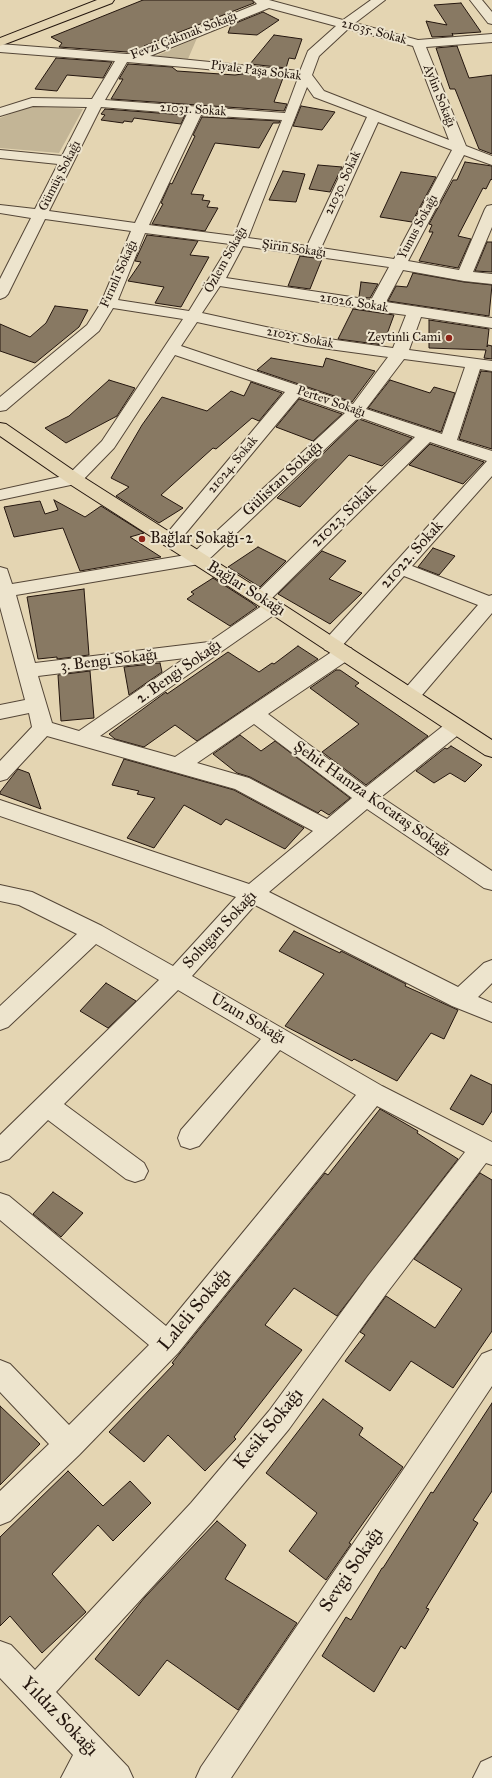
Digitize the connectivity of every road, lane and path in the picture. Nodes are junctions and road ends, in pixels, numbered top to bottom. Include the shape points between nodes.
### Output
1 (108, 0) edge
2 (379, 0) edge
3 (476, 0) edge
4 (263, 2) edge
5 (492, 20) edge
6 (217, 24) junction
7 (345, 25) junction
8 (492, 38) edge
9 (0, 42) edge
10 (418, 44) junction
11 (0, 48) edge
12 (122, 59) junction
13 (196, 64) junction
14 (305, 75) junction
15 (96, 103) junction
16 (196, 110) junction
17 (0, 112) edge
18 (374, 116) junction
19 (290, 117) junction
20 (460, 149) junction
21 (0, 154) edge
22 (68, 161) junction
23 (492, 161) edge
24 (0, 209) edge
25 (492, 209) edge
26 (40, 214) junction
27 (140, 227) junction
28 (239, 241) junction
29 (312, 251) junction
30 (398, 264) junction
31 (464, 276) junction
32 (492, 279) edge
33 (216, 281) junction
34 (0, 294) edge
35 (109, 303) junction
36 (376, 306) junction
37 (415, 312) junction
38 (193, 316) junction
39 (492, 324) edge
40 (171, 348) junction
41 (399, 354) junction
42 (474, 364) junction
43 (492, 366) edge
44 (296, 390) junction
45 (0, 406) edge
46 (356, 411) junction
47 (0, 428) edge
48 (427, 435) junction
49 (448, 442) junction
50 (492, 457) edge
51 (492, 465) edge
52 (74, 479) junction
53 (0, 495) edge
54 (170, 541) junction
55 (198, 559) junction
56 (400, 568) junction
57 (2, 582) edge
58 (267, 602) junction
59 (492, 603) edge
60 (8, 635) edge
61 (214, 647) junction
62 (338, 649) junction
63 (27, 671) junction
64 (410, 696) junction
65 (36, 705) junction
66 (0, 712) edge
67 (254, 714) junction
68 (455, 727) junction
69 (43, 728) junction
70 (84, 738) junction
71 (492, 750) edge
72 (179, 765) junction
73 (0, 774) edge
74 (366, 798) junction
75 (0, 808) edge
76 (328, 829) junction
77 (492, 882) edge
78 (0, 893) edge
79 (252, 894) junction
80 (94, 932) junction
81 (492, 969) edge
82 (176, 978) junction
83 (460, 998) junction
84 (492, 1013) edge
85 (0, 1020) edge
86 (277, 1037) junction
87 (373, 1092) junction
88 (46, 1106) junction
89 (190, 1138) dead end
90 (0, 1151) edge
91 (487, 1151) edge
92 (134, 1171) dead end
93 (0, 1204) edge
94 (168, 1344) junction
95 (492, 1363) edge
96 (0, 1373) edge
97 (70, 1445) junction
98 (0, 1511) edge
99 (0, 1656) edge
100 (35, 1693) junction
101 (93, 1753) junction
102 (492, 1773) edge
103 (76, 1778) edge
104 (118, 1778) edge
105 (212, 1778) edge
106 (489, 1778) edge

1 - 9 main road
2 - 7 street, Özlem Sokağı
3 - 5 street
4 - 6 street, Fevzi Çakmak Sokağı
4 - 7 street, 21035. Sokak
6 - 12 street, Fevzi Çakmak Sokağı via 139,56
6 - 13 street
7 - 10 street, 21035. Sokak
7 - 14 street, Özlem Sokağı via 313,54
8 - 10 street, 21035. Sokak
10 - 20 street, Aylin Sokağı
11 - 12 street, Piyale Paşa Sokak
12 - 13 street, Piyale Paşa Sokak
12 - 15 street, Gümüş Sokağı
13 - 14 street, Piyale Paşa Sokak
14 - 18 street, Piyale Paşa Sokak via 319,94
14 - 19 street, Özlem Sokağı
15 - 16 street, 21031. Sokak
15 - 17 street, 21031. Sokak via 32,102
15 - 22 street, Gümüş Sokağı
16 - 19 street, 21031. Sokak
16 - 27 street, Fırınlı Sokağı
18 - 20 street, Piyale Paşa Sokak
18 - 29 street, 21030. Sokak
19 - 28 street, Özlem Sokağı
20 - 23 street, Piyale Paşa Sokak
20 - 30 street, Yunus Sokağı
21 - 22 street
22 - 26 street, Gümüş Sokağı
24 - 26 street, Şirin Sokağı
25 - 31 street
26 - 27 street, Şirin Sokağı
26 - 34 street, Gümüş Sokağı
27 - 28 street, Şirin Sokağı
27 - 35 street, Fırınlı Sokağı
28 - 29 street, Şirin Sokağı
28 - 33 street, Özlem Sokağı
29 - 30 street, Şirin Sokağı
30 - 31 street, Şirin Sokağı
30 - 36 street, Yunus Sokağı
31 - 32 street, Şirin Sokağı
33 - 36 street, 21026. Sokak
33 - 38 street, Özlem Sokağı
35 - 38 street, 21025. Sokak
35 - 45 street, Fırınlı Sokağı via 93,328
36 - 37 street, 21026. Sokak
37 - 39 street, 21026. Sokak
37 - 41 street, Gülistan Sokağı
38 - 40 street, Özlem Sokağı
38 - 41 street, 21025. Sokak via 307,341
40 - 44 street, Pertev Sokağı
40 - 52 street, Özlem Sokağı via 108,444
41 - 42 street, 21025. Sokak
41 - 46 street, Gülistan Sokağı
42 - 43 street, 21025. Sokak
42 - 49 street
44 - 46 street, Pertev Sokağı
44 - 54 street, 21024. Sokak
46 - 48 street, Pertev Sokağı
46 - 55 street, Gülistan Sokağı
47 - 52 main road, Bağlar Sokağı
48 - 49 street, Pertev Sokağı
48 - 58 street, 21023. Sokak
49 - 50 street, Pertev Sokağı
51 - 56 street, 21022. Sokak
52 - 53 street
52 - 54 main road, Bağlar Sokağı
54 - 55 main road, Bağlar Sokağı
55 - 57 street
55 - 58 main road, Bağlar Sokağı
56 - 59 street
56 - 62 street, 21022. Sokak
57 - 60 street
58 - 61 street, 2. Bengi Sokağı
58 - 62 main road, Bağlar Sokağı
59 - 64 street
60 - 63 street
61 - 63 street, 3. Bengi Sokağı
61 - 70 street, 2. Bengi Sokağı
62 - 64 main road, Bağlar Sokağı
62 - 67 street, 21022. Sokak
63 - 65 street
64 - 68 main road, Bağlar Sokağı
65 - 66 street
65 - 69 street
67 - 72 street, 21022. Sokak
67 - 74 street, Şehit Hamza Kocataş Sokağı
68 - 71 main road, Bağlar Sokağı
68 - 74 street, Solugan Sokağı
69 - 70 street
69 - 73 street
70 - 72 street
72 - 76 street via 242,783
74 - 76 street, Solugan Sokağı
74 - 77 street, Şehit Hamza Kocataş Sokağı
75 - 79 street
76 - 79 street, Solugan Sokağı
78 - 80 street, Uzun Sokağı via 24,898
79 - 82 street, Solugan Sokağı
79 - 83 street
80 - 82 street, Uzun Sokağı
80 - 85 street
81 - 83 street
82 - 86 street, Uzun Sokağı
82 - 88 street, Solugan Sokağı
83 - 84 street
86 - 87 street, Uzun Sokağı
86 - 89 street
87 - 91 street, Uzun Sokağı
87 - 94 street, Laleli Sokağı
88 - 90 street, Solugan Sokağı
88 - 92 street
91 - 100 street, Kesik Sokağı via 377,1285 279,1420 200,1513
93 - 94 street
94 - 97 street, Laleli Sokağı
95 - 105 street, Sevgi Sokağı
96 - 97 street
97 - 98 street, Laleli Sokağı
99 - 100 street, Yıldız Sokağı
100 - 101 street, Yıldız Sokağı
101 - 103 street
101 - 104 street, Yıldız Sokağı
102 - 106 street

